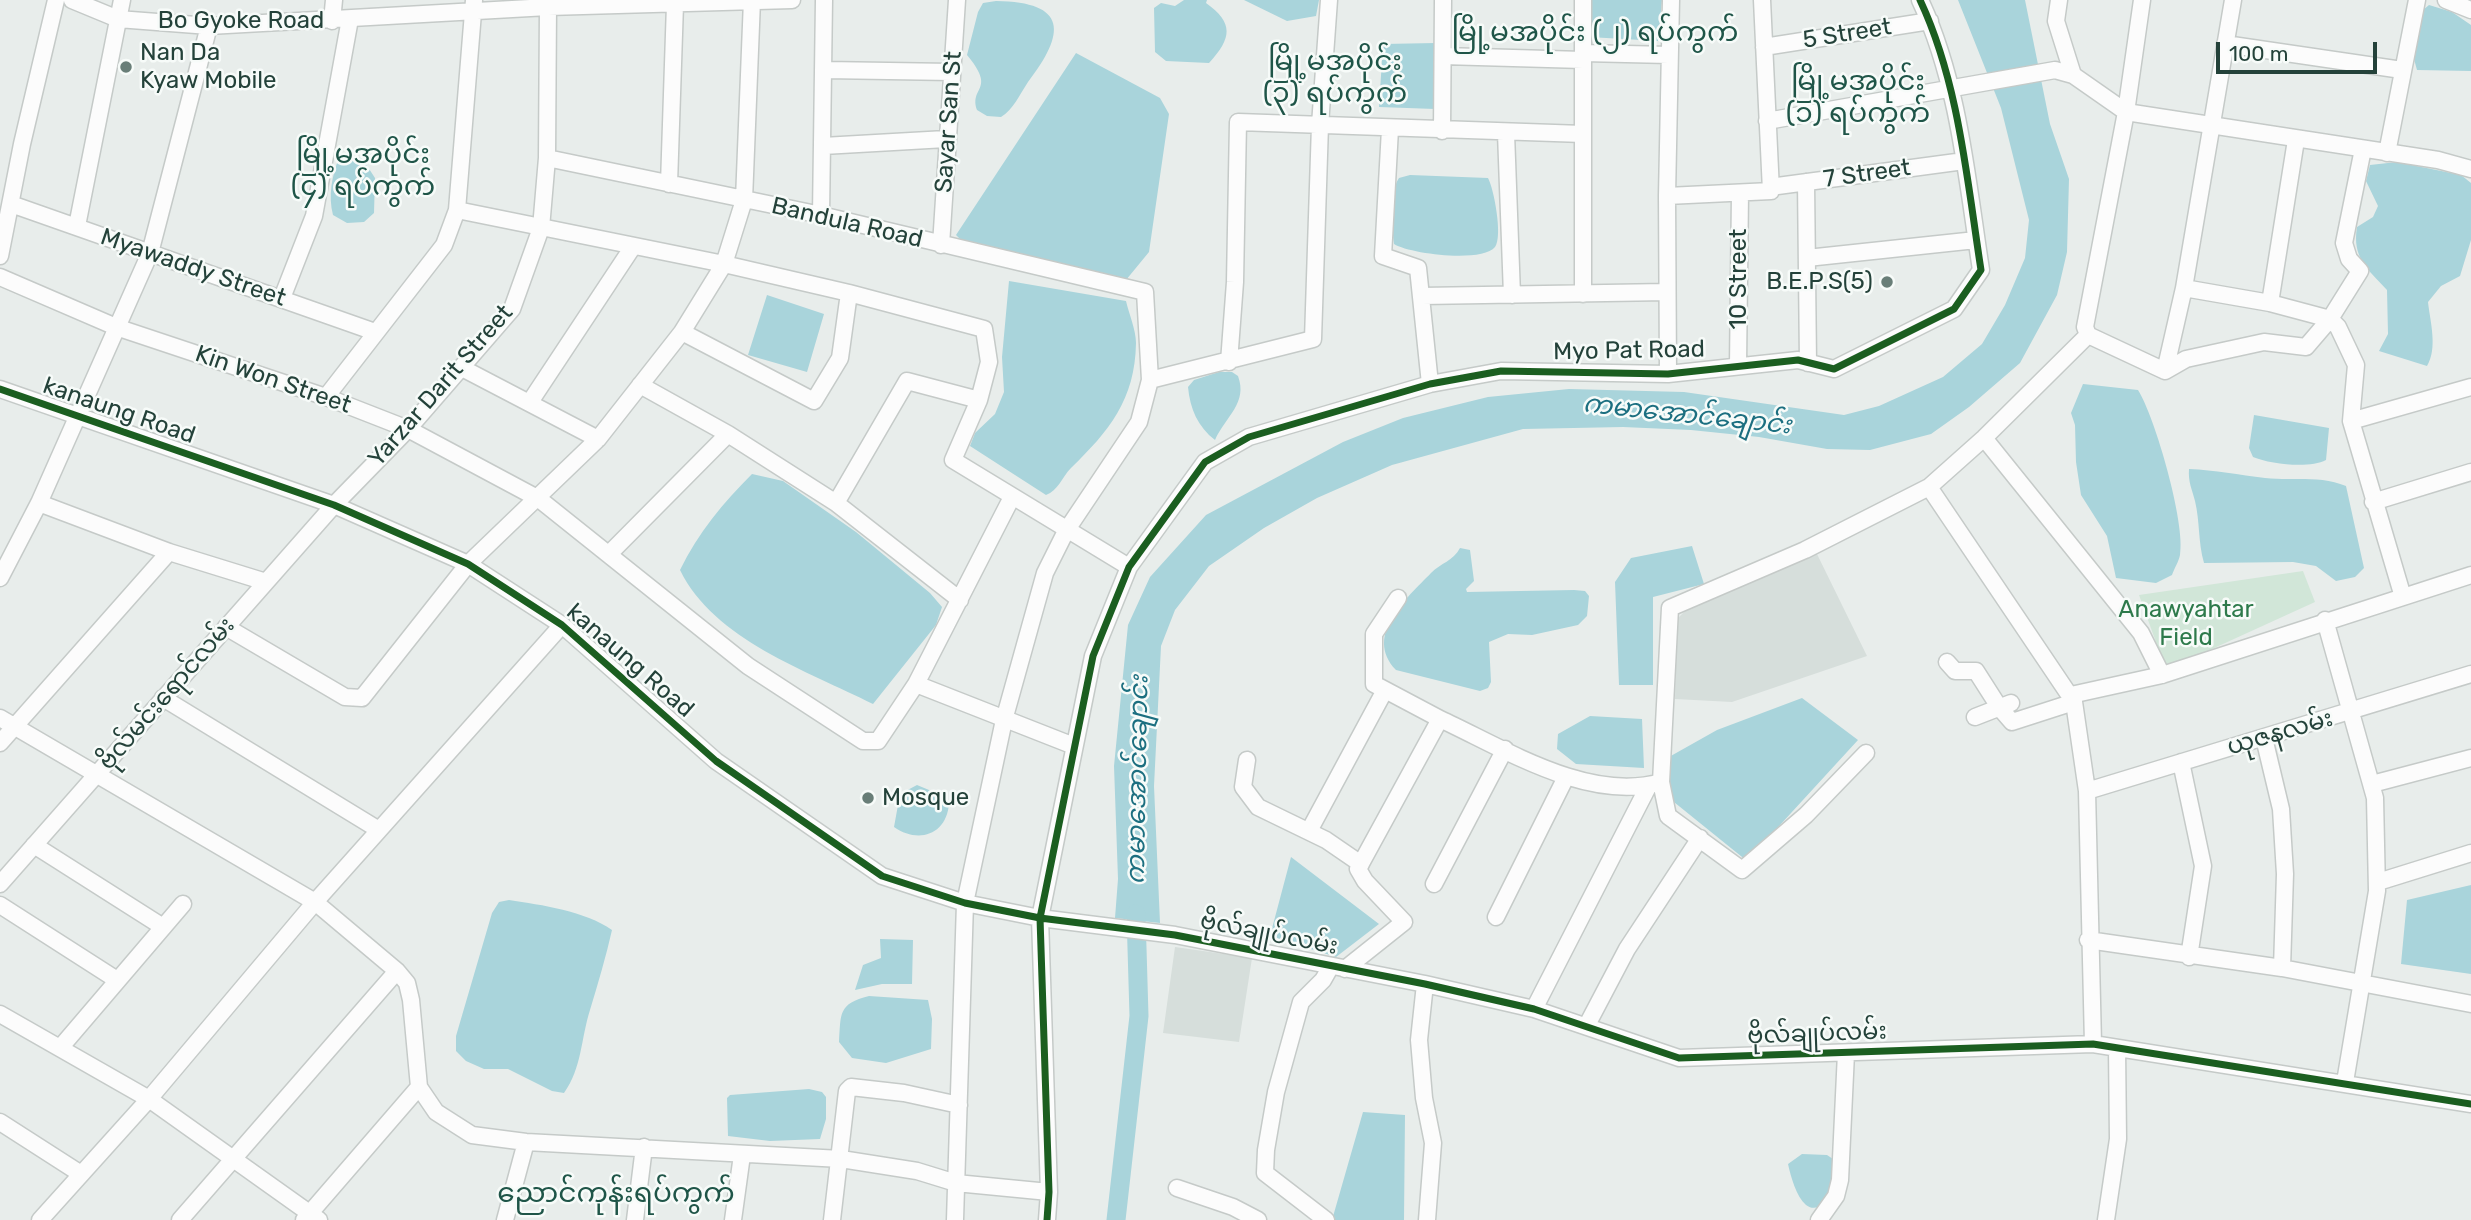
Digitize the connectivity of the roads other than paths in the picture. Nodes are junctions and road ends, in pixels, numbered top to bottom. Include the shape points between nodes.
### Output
1 (56, 0) edge
2 (72, 0) edge
3 (122, 0) edge
4 (334, 0) edge
5 (792, 0) edge
6 (824, 0) edge
7 (957, 0) edge
8 (1329, 0) edge
9 (1443, 0) edge
10 (1583, 0) edge
11 (1671, 0) edge
12 (1762, 0) edge
13 (1920, 0) edge
14 (2059, 0) edge
15 (2142, 0) edge
16 (2233, 0) edge
17 (2417, 0) edge
18 (2446, 0) edge
19 (752, 2) edge
20 (590, 3) edge
21 (675, 4) junction
22 (473, 6) edge
23 (548, 7) junction
24 (404, 8) edge
25 (2471, 10) edge
26 (118, 19) junction
27 (350, 19) junction
28 (332, 21) junction
29 (1930, 21) junction
30 (209, 26) junction
31 (2225, 44) junction
32 (1764, 47) junction
33 (1670, 55) junction
34 (1443, 56) junction
35 (1583, 57) junction
36 (825, 70) junction
37 (2402, 70) junction
38 (952, 72) junction
39 (2073, 75) junction
40 (1950, 88) junction
41 (2126, 112) junction
42 (1767, 121) junction
43 (1320, 125) junction
44 (2210, 126) junction
45 (1390, 129) junction
46 (1442, 131) junction
47 (1506, 133) junction
48 (1583, 134) junction
49 (946, 139) junction
50 (2296, 140) junction
51 (823, 146) junction
52 (2362, 149) junction
53 (2387, 153) junction
54 (547, 158) junction
55 (1964, 161) junction
56 (2471, 169) edge
57 (1806, 182) junction
58 (669, 184) junction
59 (1770, 187) junction
60 (1740, 192) junction
61 (1667, 196) junction
62 (744, 200) junction
63 (11, 204) junction
64 (457, 210) junction
65 (821, 215) junction
66 (77, 226) junction
67 (541, 228) junction
68 (1976, 240) junction
69 (941, 245) junction
70 (632, 248) junction
71 (150, 253) junction
72 (0, 256) edge
73 (1807, 258) junction
74 (724, 264) junction
75 (0, 277) edge
76 (2184, 288) junction
77 (1667, 292) junction
78 (849, 293) junction
79 (1583, 294) junction
80 (1512, 295) junction
81 (1422, 296) junction
82 (282, 298) junction
83 (2270, 303) junction
84 (2330, 319) junction
85 (116, 327) junction
86 (375, 332) junction
87 (682, 332) junction
88 (2088, 335) junction
89 (1229, 362) junction
90 (1808, 363) junction
91 (1738, 366) junction
92 (462, 368) junction
93 (2165, 371) junction
94 (1668, 374) junction
95 (1150, 380) junction
96 (1430, 384) junction
97 (640, 385) junction
98 (2471, 387) edge
99 (0, 389) edge
100 (326, 397) junction
101 (979, 400) junction
102 (530, 402) junction
103 (77, 417) junction
104 (2351, 421) junction
105 (408, 429) junction
106 (728, 434) junction
107 (1984, 438) junction
108 (598, 439) junction
109 (2471, 471) edge
110 (1929, 487) junction
111 (1012, 497) junction
112 (539, 499) junction
113 (2373, 502) junction
114 (39, 503) junction
115 (836, 503) junction
116 (334, 505) junction
117 (1066, 531) junction
118 (169, 552) junction
119 (609, 554) junction
120 (468, 564) junction
121 (1129, 567) junction
122 (2471, 575) edge
123 (0, 578) edge
124 (266, 582) junction
125 (2403, 597) junction
126 (1398, 598) dead end
127 (960, 600) junction
128 (2325, 620) junction
129 (562, 625) junction
130 (226, 627) junction
131 (1947, 662) dead end
132 (2471, 674) edge
133 (2162, 675) junction
134 (916, 684) junction
135 (1385, 690) junction
136 (163, 698) junction
137 (2073, 698) junction
138 (2005, 705) junction
139 (2351, 712) junction
140 (0, 718) edge
141 (1975, 718) dead end
142 (1440, 719) junction
143 (1004, 720) junction
144 (15, 726) junction
145 (2264, 738) junction
146 (0, 743) edge
147 (1074, 746) junction
148 (1505, 749) junction
149 (1866, 753) dead end
150 (2471, 758) edge
151 (1247, 760) dead end
152 (2181, 762) junction
153 (97, 774) junction
154 (1566, 777) junction
155 (1655, 784) junction
156 (2372, 784) junction
157 (2087, 791) junction
158 (379, 830) junction
159 (1309, 831) junction
160 (1700, 838) junction
161 (34, 845) junction
162 (2471, 853) edge
163 (1362, 864) junction
164 (2378, 882) junction
165 (0, 884) edge
166 (1434, 884) dead end
167 (315, 902) junction
168 (965, 902) junction
169 (183, 904) dead end
170 (0, 905) edge
171 (1496, 917) dead end
172 (1040, 918) junction
173 (163, 927) junction
174 (1175, 935) joint
175 (2088, 940) junction
176 (2189, 957) junction
177 (1338, 968) junction
178 (2282, 968) junction
179 (397, 971) junction
180 (117, 981) junction
181 (1425, 984) junction
182 (2363, 986) junction
183 (2471, 1004) edge
184 (1534, 1009) junction
185 (0, 1014) edge
186 (1587, 1025) junction
187 (2093, 1044) junction
188 (60, 1048) junction
189 (2117, 1048) junction
190 (1846, 1053) junction
191 (2345, 1082) junction
192 (419, 1087) junction
193 (149, 1099) junction
194 (2471, 1104) edge
195 (959, 1105) junction
196 (0, 1122) edge
197 (526, 1142) junction
198 (644, 1147) junction
199 (742, 1155) junction
200 (841, 1159) junction
201 (233, 1160) junction
202 (81, 1174) junction
203 (956, 1183) junction
204 (1177, 1188) dead end
205 (1049, 1192) junction
206 (311, 1218) edge
207 (40, 1220) edge
208 (180, 1220) edge
209 (505, 1220) edge
210 (635, 1220) edge
211 (733, 1220) edge
212 (832, 1220) edge
213 (954, 1220) edge
214 (1047, 1220) edge
215 (1258, 1220) edge
216 (1326, 1220) edge
217 (1427, 1220) edge
218 (1819, 1220) edge
219 (2106, 1220) edge

1 - 63 street
2 - 26 street, Bo Gyoke Road
3 - 26 street
4 - 28 street
5 - 19 street, Bo Gyoke Road
6 - 36 street
7 - 38 street, Sayar San St
8 - 43 street
9 - 34 street
10 - 35 street
11 - 33 street
12 - 32 street
13 - 29 street, Myo Pat Road
14 - 39 street via 2056,21
15 - 41 street
16 - 31 street
17 - 37 street
18 - 25 street
19 - 21 street, Bo Gyoke Road
19 - 62 street
20 - 21 street, Bo Gyoke Road
20 - 23 street, Bo Gyoke Road
21 - 58 street
22 - 23 street, Bo Gyoke Road
22 - 24 street, Bo Gyoke Road
22 - 64 street
23 - 54 street, Yarzar Darit Street
24 - 27 street, Bo Gyoke Road
26 - 30 street, Bo Gyoke Road
26 - 66 street
27 - 28 street, Bo Gyoke Road
27 - 82 street via 314,216
28 - 30 street, Bo Gyoke Road
29 - 32 street, 5 Street
29 - 40 street, Myo Pat Road
30 - 71 street
31 - 37 street
31 - 44 street
32 - 42 street
33 - 35 street
33 - 61 street
34 - 35 street
34 - 46 street
35 - 48 street
36 - 38 street
36 - 51 street
37 - 53 street
38 - 49 street, Sayar San St
39 - 40 street via 2055,70
39 - 41 street
40 - 42 street
40 - 55 street, Myo Pat Road
41 - 44 street
41 - 88 street via 2085,327
42 - 59 street
43 - 45 street
43 - 89 street via 1313,339
43 - 89 street via 1238,122
44 - 50 street
44 - 76 street
45 - 46 street
45 - 81 street via 1383,256 1418,268
46 - 47 street
47 - 48 street
47 - 80 street
48 - 79 street
49 - 51 street
49 - 69 street, Sayar San St
50 - 52 street
50 - 83 street
51 - 65 street
52 - 53 street
52 - 84 street via 2344,243 2349,259 2360,271
53 - 56 street
54 - 58 street, Bandula Road
54 - 67 street, Yarzar Darit Street
55 - 57 street, 7 Street
55 - 68 street, Myo Pat Road
57 - 59 street, 7 Street
57 - 73 street
58 - 62 street, Bandula Road
59 - 60 street, 7 Street via 1771,191
60 - 61 street, 7 Street
60 - 91 street, 10 Street
61 - 77 street
62 - 65 street, Bandula Road
62 - 74 street
63 - 66 street, Myawaddy Street
63 - 72 street
64 - 67 street
64 - 86 street via 444,245
65 - 69 street, Bandula Road
66 - 71 street, Myawaddy Street
67 - 70 street
67 - 92 street, Yarzar Darit Street via 512,309
68 - 73 street
68 - 90 street, Myo Pat Road via 1981,270 1954,309 1834,369
69 - 95 street, Bandula Road via 1145,292
70 - 74 street
70 - 102 street
71 - 82 street, Myawaddy Street
71 - 85 street
73 - 90 street
74 - 78 street
74 - 87 street
75 - 85 street, Kin Won Street
76 - 83 street
76 - 93 street
77 - 79 street
77 - 94 street
78 - 87 street via 840,358 814,401
78 - 101 street via 984,329 989,362
79 - 80 street
80 - 81 street
81 - 96 street
82 - 86 street, Myawaddy Street
83 - 84 street
84 - 93 street via 2306,347 2264,342 2186,359
84 - 104 street via 2356,365
85 - 100 street, Kin Won Street
85 - 103 street
86 - 100 street
87 - 97 street
88 - 93 street
88 - 107 street
89 - 95 street
90 - 91 street, Myo Pat Road
91 - 94 street, Myo Pat Road
92 - 102 street
92 - 105 street, Yarzar Darit Street
94 - 96 street, Myo Pat Road via 1501,372
95 - 117 street via 1139,422
96 - 121 street, Myo Pat Road via 1249,437 1205,462
97 - 106 street
97 - 108 street
98 - 104 street
99 - 103 street, kanaung Road
100 - 105 street, Kin Won Street
101 - 111 street via 954,460
101 - 115 street via 907,381
102 - 108 street
103 - 114 street
103 - 116 street, kanaung Road
104 - 113 street
105 - 112 street, Kin Won Street
105 - 116 street, Yarzar Darit Street
106 - 115 street
106 - 119 street
107 - 110 street
107 - 133 street via 2141,633
108 - 112 street
109 - 113 street
110 - 137 street
110 - 155 street via 1805,550 1670,608
111 - 117 street
111 - 127 street
112 - 119 street, Kin Won Street
112 - 120 street
113 - 125 street
114 - 118 street
114 - 123 street
115 - 127 street
116 - 120 street, kanaung Road
116 - 124 street, ဗိုလ်မင်းရောင်လမ်း
117 - 121 street
117 - 143 street via 1045,573
118 - 124 street
118 - 144 street
119 - 134 street, Kin Won Street via 748,666 863,741 877,741
120 - 129 street, kanaung Road
120 - 130 street via 362,698 345,697
121 - 147 street, Myo Pat Road via 1093,656
122 - 125 street
124 - 130 street, ဗိုလ်မင်းရောင်လမ်း
125 - 128 street
126 - 135 street via 1374,634 1374,684
127 - 134 street
128 - 133 street
128 - 139 street
129 - 158 street
129 - 168 street, kanaung Road via 716,761 882,876
130 - 136 street, ဗိုလ်မင်းရောင်လမ်း
131 - 138 street via 1955,671 1976,671
132 - 139 street, ယုဇနလမ်း
133 - 137 street
134 - 143 street
135 - 142 street
135 - 159 street
136 - 153 street, ဗိုလ်မင်းရောင်လမ်း
136 - 158 street
137 - 138 street via 2014,723
137 - 157 street
138 - 141 street
139 - 145 street, ယုဇနလမ်း
139 - 156 street
140 - 144 street
142 - 148 street
142 - 163 street
143 - 147 street
143 - 168 street
144 - 146 street
144 - 153 street
145 - 152 street, ယုဇနလမ်း
145 - 178 street via 2281,808
147 - 172 street, Myo Pat Road
148 - 154 street
148 - 166 street
149 - 160 street via 1806,815 1742,870
150 - 156 street
151 - 159 street via 1243,787 1253,801
152 - 157 street, ယုဇနလမ်း
152 - 176 street via 2203,866
153 - 161 street, ဗိုလ်မင်းရောင်လမ်း
153 - 167 street
154 - 155 street via 1605,788
154 - 171 street
155 - 160 street via 1668,816
155 - 184 street
156 - 164 street
157 - 175 street
158 - 167 street
159 - 163 street
160 - 186 street via 1627,948
161 - 165 street, ဗိုလ်မင်းရောင်လမ်း
161 - 173 street
162 - 164 street
163 - 177 street via 1358,869 1364,881 1404,922
164 - 182 street
167 - 179 street
167 - 193 street
168 - 172 street, kanaung Road
168 - 195 street
169 - 173 street
170 - 180 street
172 - 174 street, kanaung Road
172 - 205 street, Myo Pat Road
173 - 180 street
174 - 177 street, ဗိုလ်ချုပ်လမ်း
175 - 176 street
175 - 187 street
176 - 178 street
177 - 181 street, ဗိုလ်ချုပ်လမ်း
177 - 216 street via 1301,1002 1276,1092 1266,1150 1265,1173
178 - 182 street
179 - 192 street via 411,1000
179 - 201 street
180 - 188 street
181 - 184 street, ဗိုလ်ချုပ်လမ်း
181 - 217 street via 1419,1040 1433,1143
182 - 183 street
182 - 191 street
184 - 186 street, ဗိုလ်ချုပ်လမ်း
185 - 188 street
186 - 190 street, ဗိုလ်ချုပ်လမ်း via 1679,1058
187 - 189 street, ဗိုလ်ချုပ်လမ်း
187 - 190 street, ဗိုလ်ချုပ်လမ်း
188 - 193 street
189 - 191 street, ဗိုလ်ချုပ်လမ်း
189 - 219 street via 2118,1139
190 - 218 street via 1840,1180 1836,1196
191 - 194 street, ဗိုလ်ချုပ်လမ်း
192 - 197 street via 436,1112 472,1135
192 - 206 street
193 - 201 street
193 - 202 street
195 - 200 street via 851,1087 845,1098
195 - 203 street
196 - 202 street
197 - 198 street
197 - 209 street
198 - 199 street
198 - 210 street
199 - 200 street
199 - 211 street
200 - 203 street via 917,1171
200 - 212 street
201 - 206 street
201 - 208 street
202 - 207 street
203 - 205 street
203 - 213 street
204 - 215 street
205 - 214 street, Myo Pat Road

